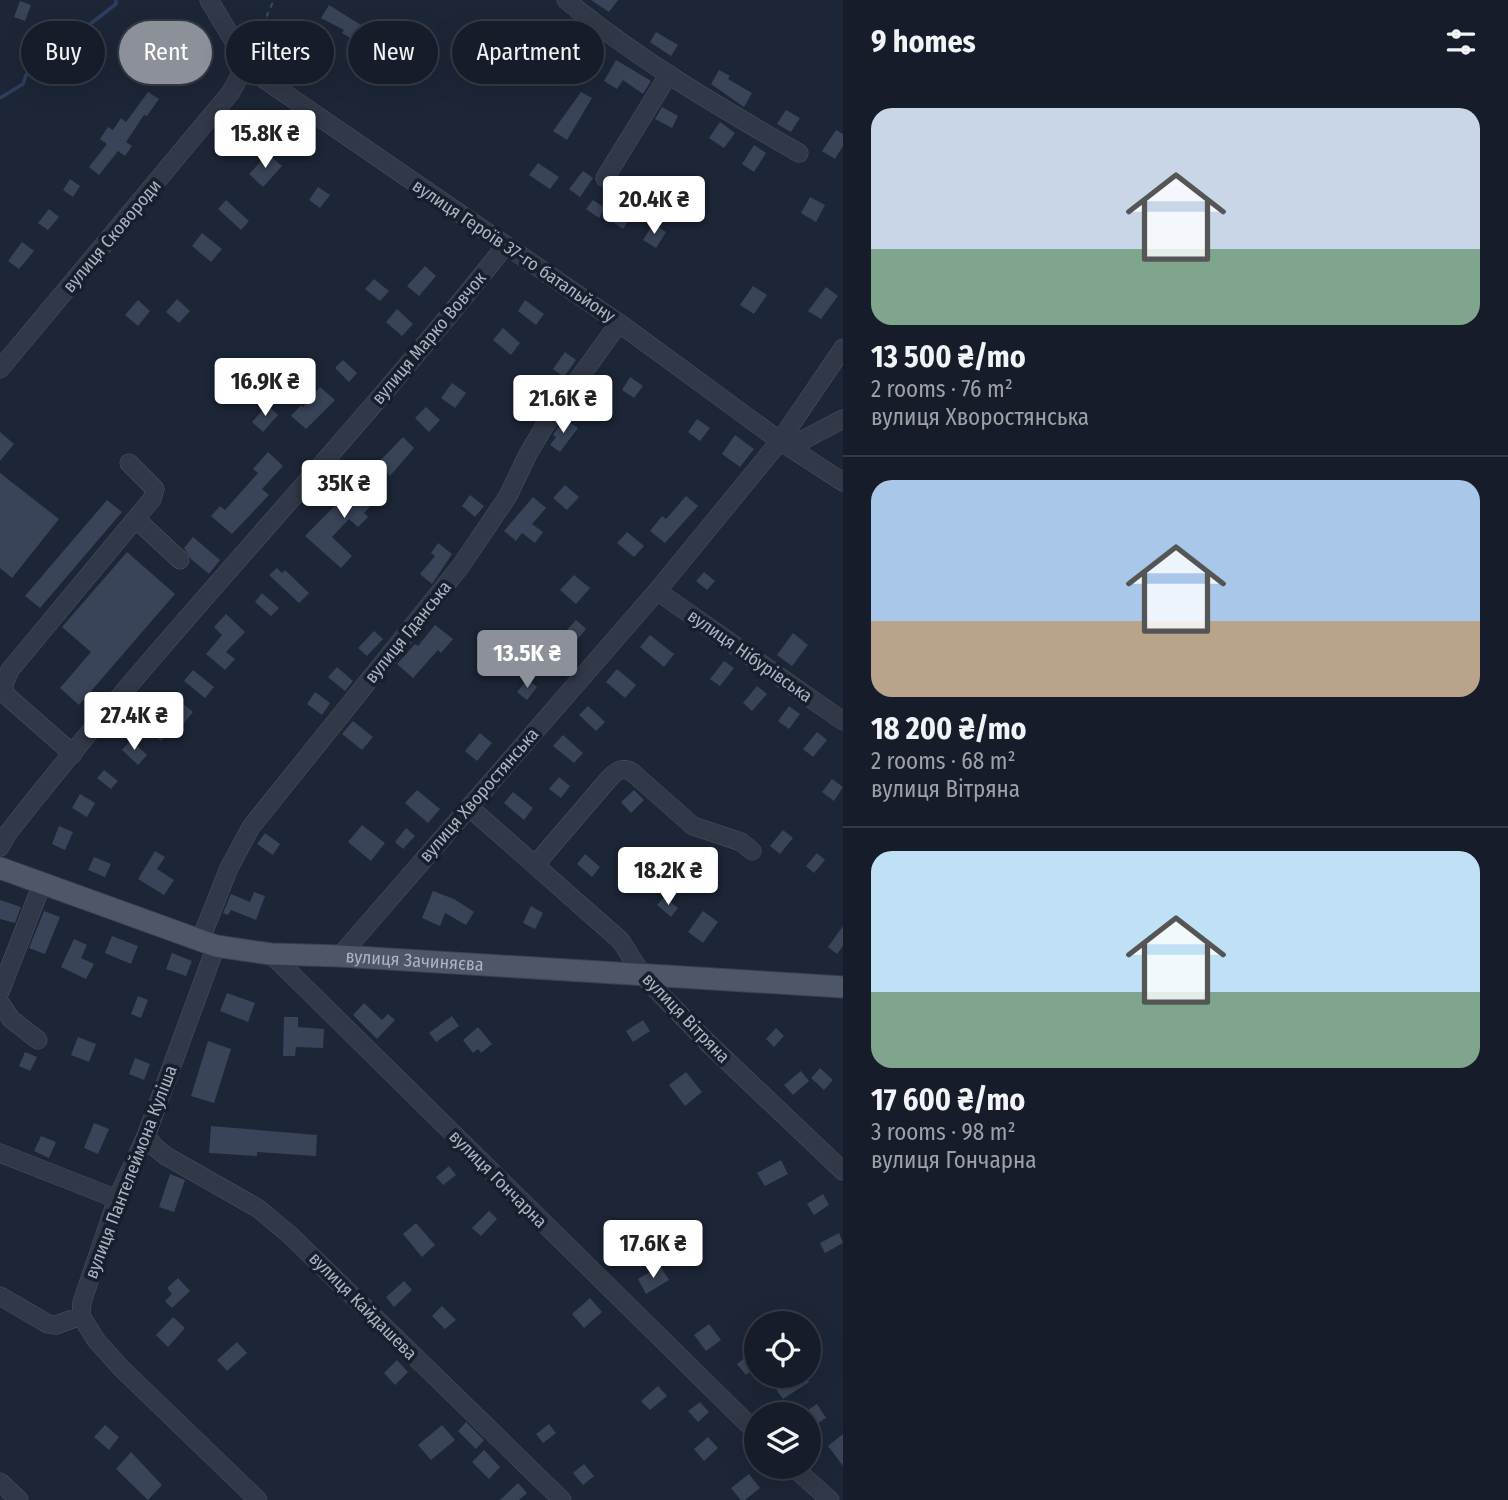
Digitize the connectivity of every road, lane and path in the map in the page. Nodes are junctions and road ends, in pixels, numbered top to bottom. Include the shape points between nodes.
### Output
1 (209, 0) edge
2 (274, 0) edge
3 (566, 0) edge
4 (265, 21) edge
5 (226, 28) edge
6 (669, 74) junction
7 (236, 84) edge
8 (271, 84) edge
9 (799, 153) dead end
10 (605, 178) dead end
11 (506, 245) junction
12 (619, 323) junction
13 (843, 348) edge
14 (0, 369) edge
15 (843, 419) edge
16 (780, 441) junction
17 (129, 463) dead end
18 (843, 482) edge
19 (136, 519) junction
20 (180, 560) dead end
21 (657, 592) junction
22 (843, 721) edge
23 (73, 754) junction
24 (469, 807) junction
25 (0, 847) edge
26 (752, 851) dead end
27 (535, 865) junction
28 (0, 868) edge
29 (42, 884) junction
30 (208, 944) junction
31 (271, 954) junction
32 (340, 956) junction
33 (643, 976) junction
34 (843, 987) edge
35 (0, 992) edge
36 (0, 1003) edge
37 (38, 1040) dead end
38 (146, 1136) junction
39 (0, 1153) edge
40 (843, 1171) edge
41 (117, 1199) junction
42 (0, 1296) edge
43 (81, 1316) junction
44 (744, 1420) edge
45 (807, 1479) edge
46 (0, 1482) edge
47 (19, 1500) edge
48 (258, 1500) edge
49 (562, 1500) edge
50 (830, 1500) edge

1 - 5 street
2 - 4 path
3 - 6 street
6 - 9 street
6 - 10 street
7 - 14 street, вулиця Сковороди
8 - 11 street, вулиця Героїв 37-го батальйону
11 - 12 street, вулиця Героїв 37-го батальйону
11 - 23 street, вулиця Марко Вовчок
12 - 16 street, вулиця Героїв 37-го батальйону
12 - 30 street, вулиця Гданська via 544,427 508,496 460,567 251,827 229,868
13 - 16 street, вулиця Хворостянська
15 - 16 street via 803,440
16 - 18 street, вулиця Героїв 37-го батальйону
16 - 21 street, вулиця Хворостянська
17 - 19 street via 155,489
19 - 20 street
19 - 23 street via 10,670 3,686 7,696
21 - 22 street, вулиця Нібурівська
21 - 24 street, вулиця Хворостянська
23 - 25 street, вулиця Марко Вовчок
24 - 27 street, вулиця Вітряна
24 - 32 street, вулиця Хворостянська
26 - 27 street via 741,842 693,826 627,769 621,769
27 - 33 street, вулиця Вітряна via 621,941
28 - 29 main road, вулиця Зачиняєва
29 - 30 main road, вулиця Зачиняєва
29 - 35 street
30 - 31 main road, вулиця Зачиняєва
30 - 38 street, вулиця Пантелеймона Куліша
31 - 32 main road, вулиця Зачиняєва
31 - 44 street, вулиця Гончарна
32 - 33 main road, вулиця Зачиняєва
33 - 34 main road, вулиця Зачиняєва
33 - 40 street, вулиця Вітряна
36 - 37 street via 11,1019
38 - 41 street, вулиця Пантелеймона Куліша
38 - 49 street, вулиця Кайдашева via 166,1156 259,1209 291,1236
39 - 41 street
41 - 43 street, вулиця Пантелеймона Куліша
42 - 43 street via 48,1324
43 - 48 street via 121,1368
45 - 50 street
46 - 47 street

